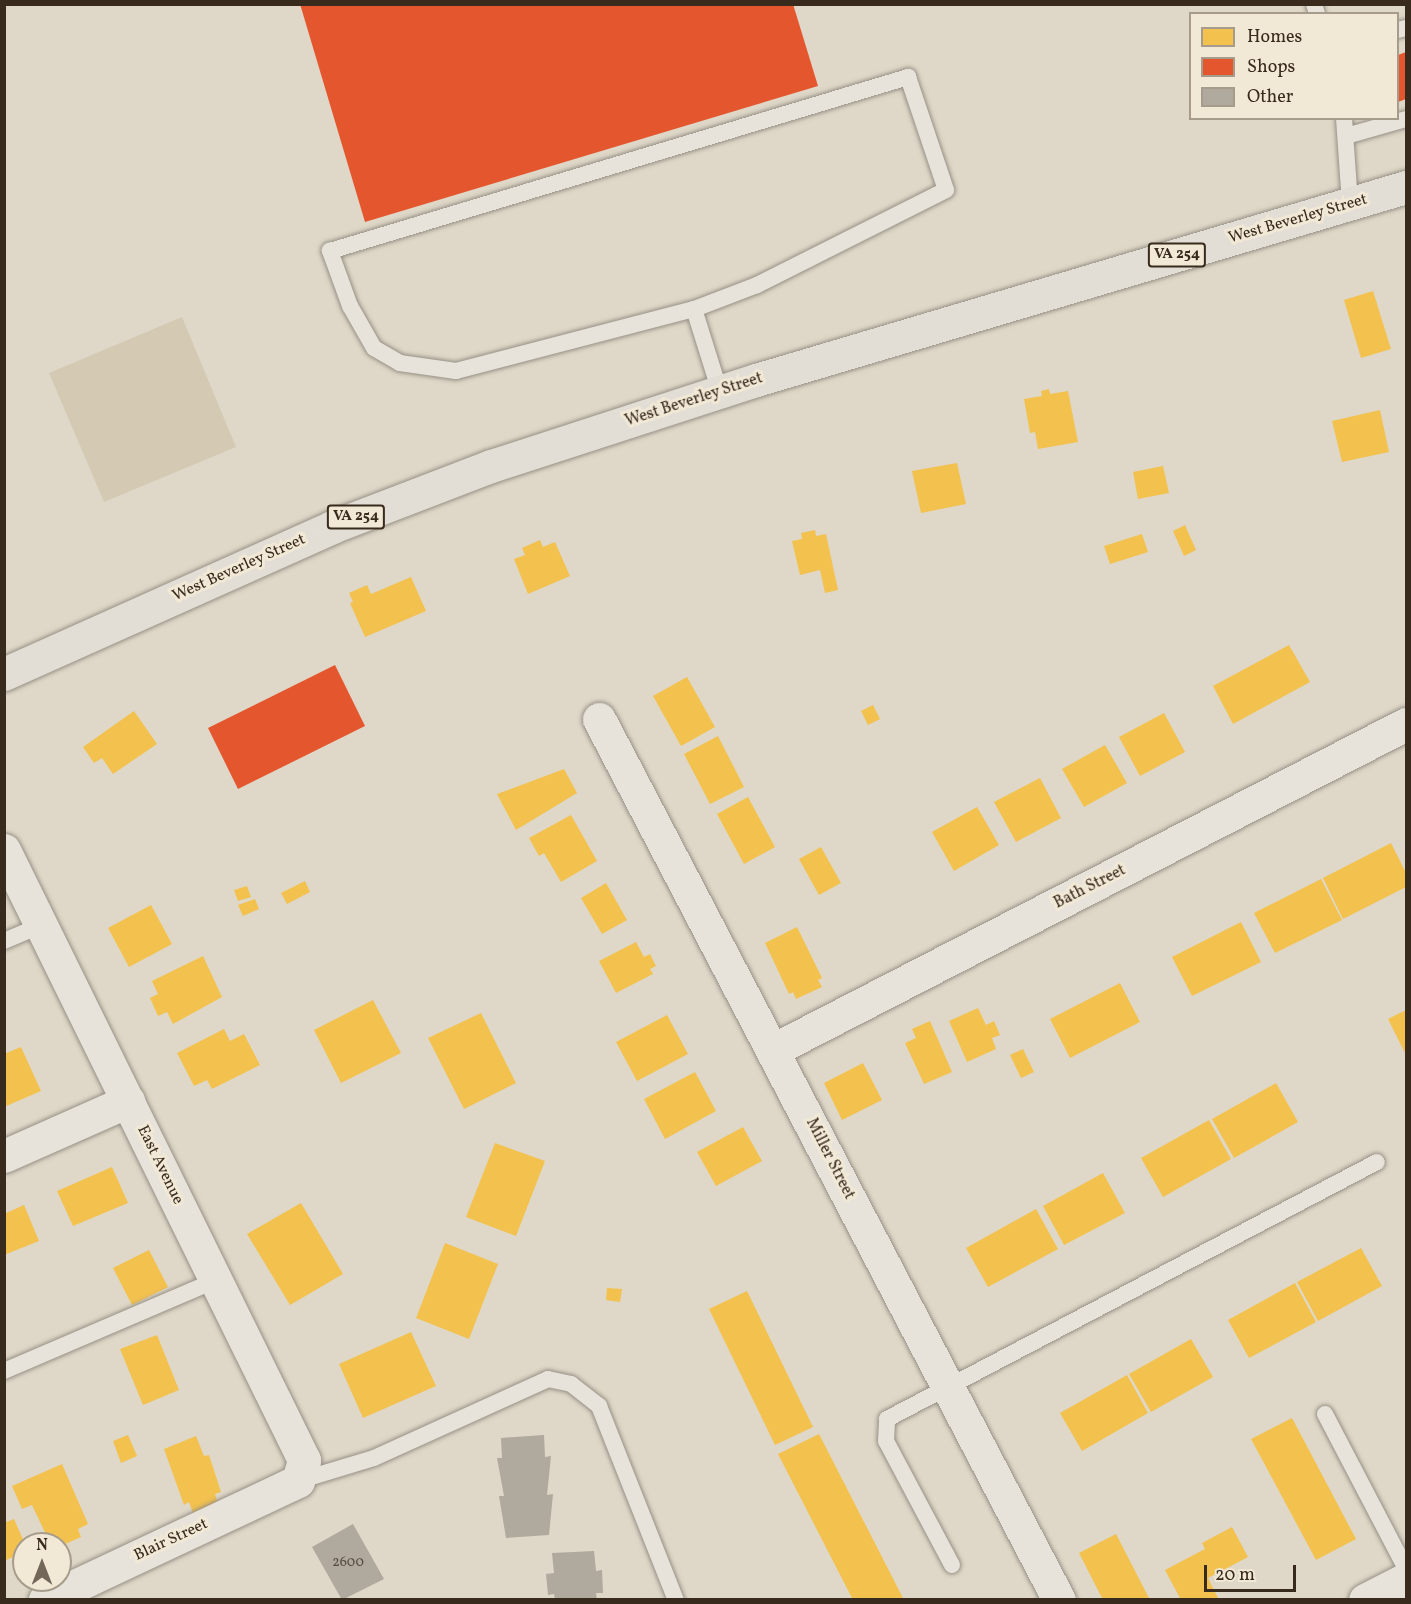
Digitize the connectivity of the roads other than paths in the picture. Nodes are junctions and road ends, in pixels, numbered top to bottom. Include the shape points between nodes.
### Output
1 (1407, 118) edge
2 (1344, 120) edge
3 (1346, 136) junction
4 (1407, 187) edge
5 (1350, 204) junction
6 (694, 309) junction
7 (720, 392) junction
8 (4, 674) edge
9 (599, 718) dead end
10 (1407, 724) edge
11 (4, 850) edge
12 (40, 926) junction
13 (4, 941) edge
14 (773, 1050) junction
15 (128, 1101) junction
16 (4, 1156) edge
17 (1377, 1162) dead end
18 (216, 1280) junction
19 (4, 1371) edge
20 (949, 1388) junction
21 (1325, 1414) dead end
22 (298, 1482) junction
23 (952, 1565) dead end
24 (1407, 1569) edge
25 (1407, 1579) edge
26 (45, 1599) edge
27 (676, 1599) edge
28 (1059, 1599) edge
29 (1365, 1599) edge

1 - 3 lane
2 - 3 lane
3 - 5 lane
4 - 5 main road, West Beverley Street / VA 254
5 - 7 main road, West Beverley Street / VA 254
6 - 6 lane via 757,285 946,190 908,77 330,251 350,306 374,348 400,363 456,371
6 - 7 lane
7 - 8 main road, West Beverley Street / VA 254 via 491,466 367,512
9 - 14 street, Miller Street
10 - 14 street, Bath Street
11 - 12 street, East Avenue
12 - 13 lane
12 - 15 street, East Avenue
14 - 20 street, Miller Street
15 - 16 street
15 - 18 street, East Avenue
17 - 20 lane
18 - 19 lane
18 - 22 street, East Avenue via 304,1460
20 - 23 lane via 887,1419 886,1441
20 - 28 street, Miller Street
21 - 24 lane
22 - 26 street, Blair Street
22 - 27 lane via 374,1458 548,1379 571,1384 599,1406
25 - 29 street

